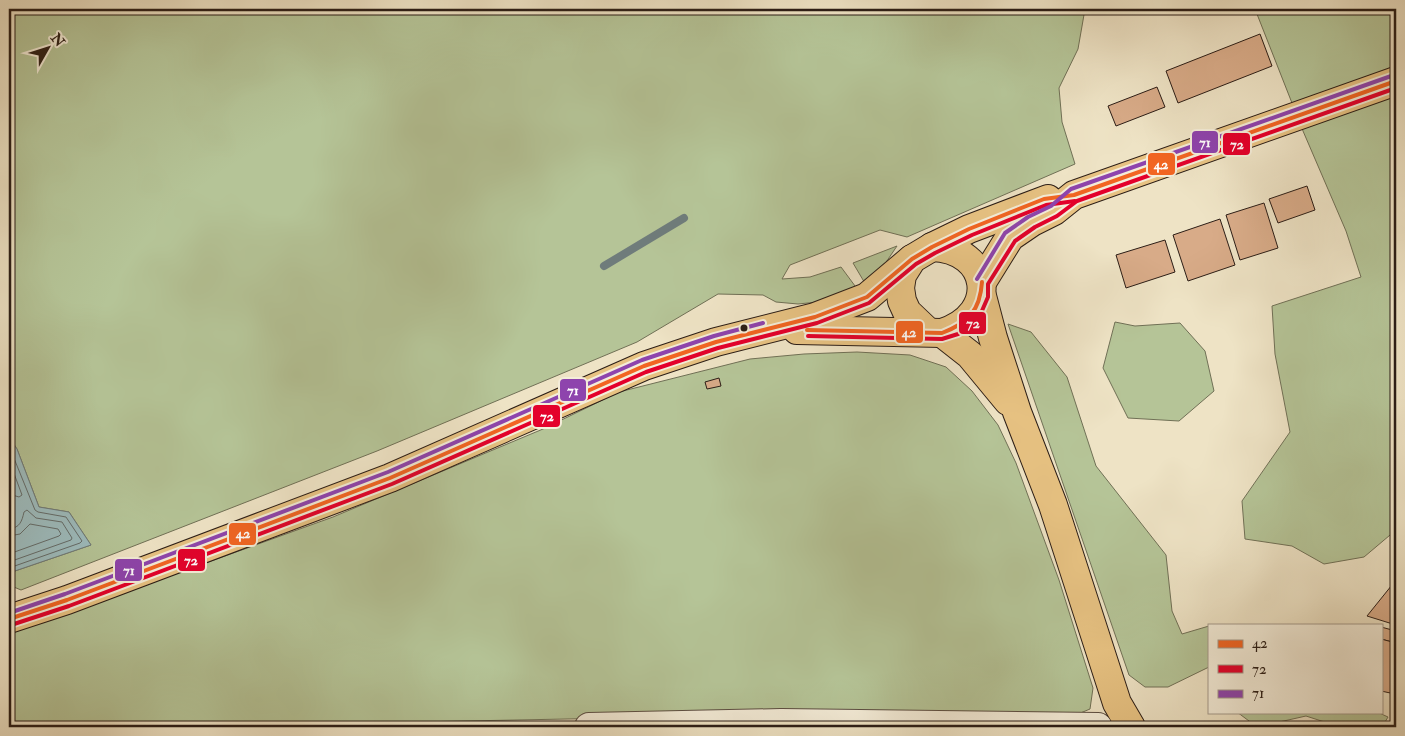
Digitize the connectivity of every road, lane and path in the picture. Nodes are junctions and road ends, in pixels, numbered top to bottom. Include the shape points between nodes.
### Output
1 (1396, 81) edge
2 (1074, 195) junction
3 (922, 253) junction
4 (982, 289) junction
5 (765, 329) junction
6 (934, 332) junction
7 (1017, 412) junction
8 (9, 620) edge
9 (781, 725) edge
10 (1123, 725) edge
11 (589, 727) edge
12 (1098, 727) edge

1 - 2 main road
2 - 3 main road via 1044,200 969,228
2 - 4 main road via 1010,237
3 - 4 main road via 946,248 960,254 974,266
3 - 5 main road via 867,297 815,316
3 - 6 main road via 902,276 900,288 907,312
4 - 6 main road via 976,309 966,320 955,328
4 - 7 main road
5 - 6 main road
5 - 8 main road via 644,366 390,478
6 - 7 main road via 970,355
7 - 10 main road via 1053,505
9 - 11 street
9 - 12 street

